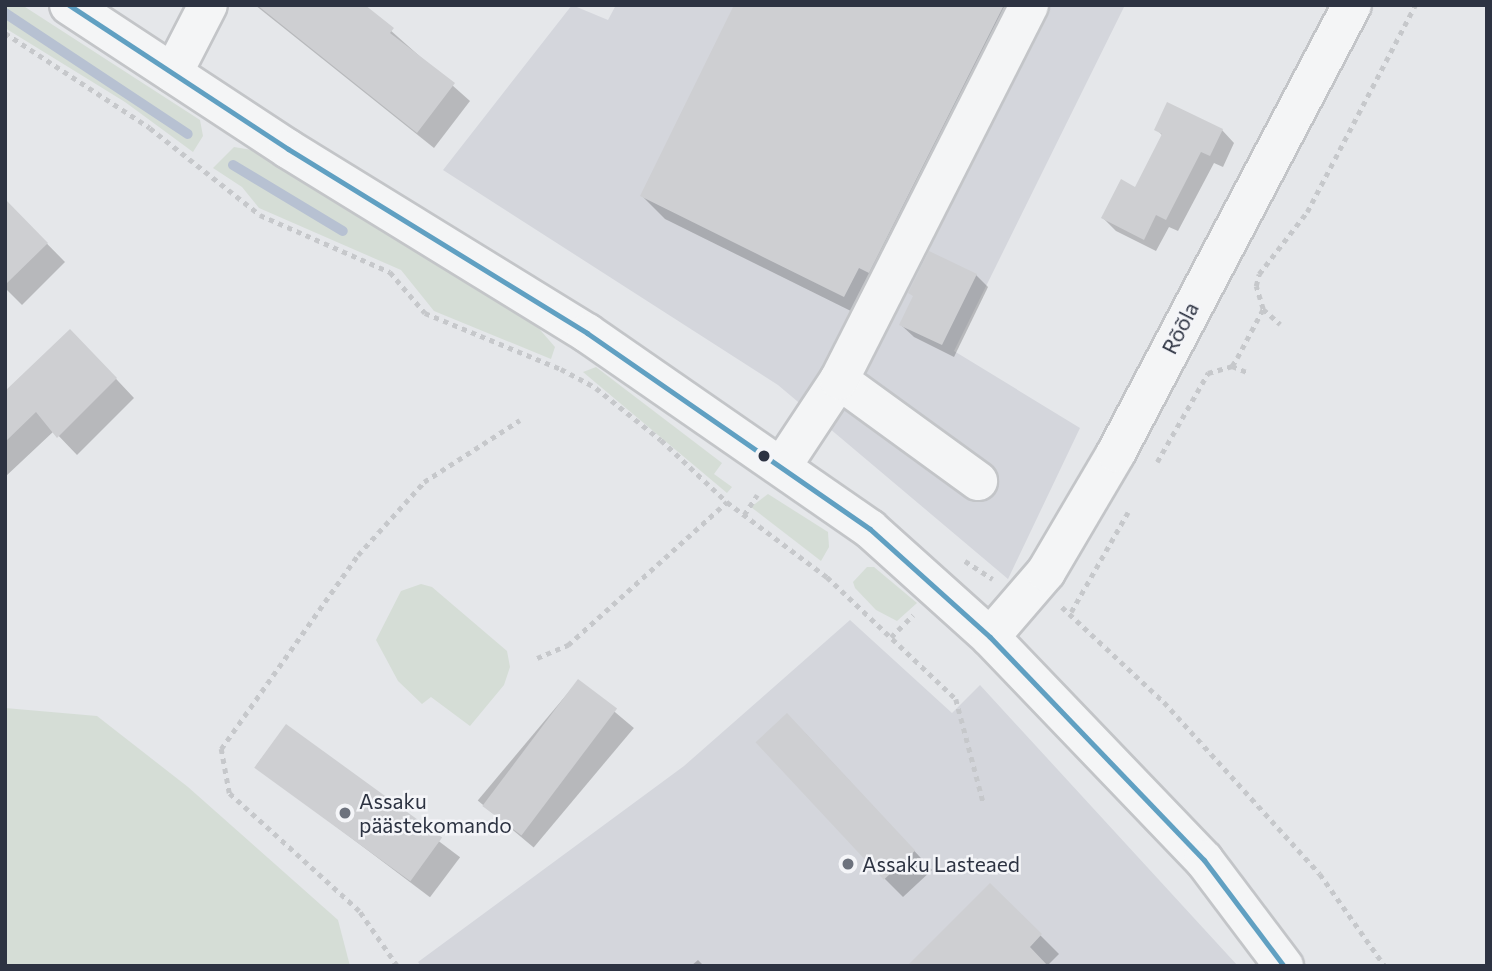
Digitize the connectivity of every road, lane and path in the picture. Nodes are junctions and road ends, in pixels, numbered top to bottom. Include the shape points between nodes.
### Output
1 (69, 5) edge
2 (208, 5) edge
3 (1029, 5) edge
4 (1352, 5) edge
5 (1415, 5) edge
6 (5, 33) edge
7 (173, 73) junction
8 (1263, 309) junction
9 (1280, 324) dead end
10 (1232, 366) junction
11 (1249, 373) dead end
12 (839, 380) junction
13 (520, 419) dead end
14 (782, 466) junction
15 (1152, 470) dead end
16 (978, 481) dead end
17 (750, 490) dead end
18 (727, 502) junction
19 (1132, 506) dead end
20 (744, 515) junction
21 (958, 567) dead end
22 (1028, 593) junction
23 (921, 608) dead end
24 (1071, 612) junction
25 (891, 637) junction
26 (990, 637) junction
27 (537, 658) dead end
28 (983, 801) dead end
29 (397, 966) edge
30 (1284, 966) edge
31 (1385, 966) edge

1 - 7 street
2 - 7 street
3 - 12 street
4 - 22 street, Rõõla via 1116,453 1046,572
5 - 8 path via 1307,212 1259,274 1256,285
6 - 18 path via 150,128 260,215 390,272 425,313 596,388
7 - 14 street via 587,333
8 - 9 path
8 - 10 path
10 - 11 path
10 - 15 path via 1208,373
12 - 14 street
12 - 16 street
13 - 29 path via 424,482 358,555 221,749 229,793 359,911
14 - 26 street via 870,529
17 - 20 path via 757,495
18 - 20 path
18 - 27 path via 568,645
19 - 24 path
20 - 25 path via 827,577
21 - 22 path via 964,561 1009,588
22 - 24 path
22 - 26 street, Rõõla
23 - 25 path
24 - 31 path via 1164,702 1320,874
25 - 28 path via 959,702
26 - 30 street via 1204,860

